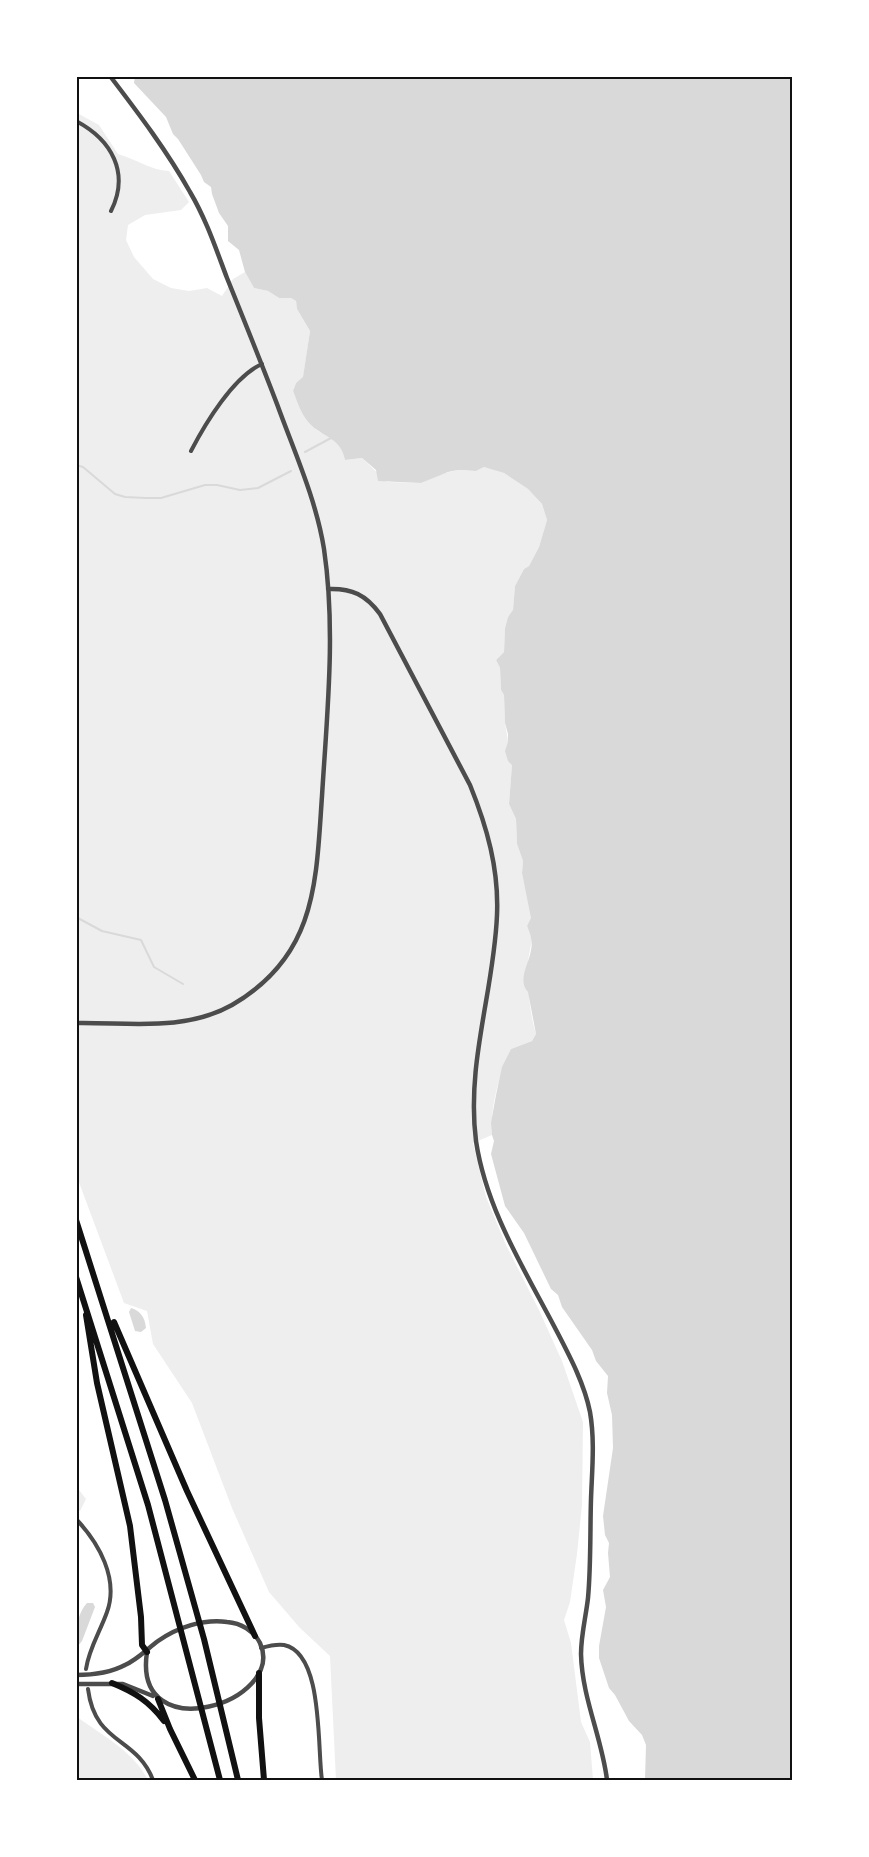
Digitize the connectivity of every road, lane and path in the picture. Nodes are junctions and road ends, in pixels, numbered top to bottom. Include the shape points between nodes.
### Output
1 (110, 76) edge
2 (76, 121) edge
3 (111, 211) dead end
4 (262, 364) junction
5 (191, 451) dead end
6 (328, 589) junction
7 (76, 1023) edge
8 (76, 1220) edge
9 (76, 1277) edge
10 (100, 1289) junction
11 (82, 1293) junction
12 (76, 1519) edge
13 (255, 1636) junction
14 (261, 1648) junction
15 (147, 1652) junction
16 (86, 1669) dead end
17 (259, 1673) junction
18 (76, 1676) edge
19 (112, 1683) junction
20 (76, 1684) edge
21 (88, 1689) dead end
22 (157, 1698) junction
23 (170, 1729) junction
24 (153, 1780) edge
25 (195, 1780) edge
26 (220, 1780) edge
27 (238, 1780) edge
28 (264, 1780) edge
29 (322, 1780) edge
30 (607, 1780) edge

1 - 4 street via 158,139 192,195
2 - 3 street via 102,139 119,171 120,185
4 - 5 street via 244,377 214,411
4 - 6 street via 316,515
6 - 7 street via 329,656 317,868 311,903 298,937 257,988 208,1016 164,1024
6 - 30 street via 359,593 380,614 470,785 489,842 497,915 476,1065 476,1136 484,1179 498,1217 567,1353 590,1410 590,1564 581,1653
8 - 10 highway
9 - 11 highway
10 - 13 highway
10 - 27 highway via 165,1500
11 - 15 highway via 97,1383 130,1526 142,1645
11 - 26 highway via 148,1505
12 - 16 street via 97,1547 110,1577 111,1590 108,1612 90,1650
13 - 14 street
13 - 15 street via 249,1629 230,1622 211,1621 175,1631
14 - 17 street
14 - 29 street via 285,1645 298,1652 309,1669
15 - 18 street via 111,1672
15 - 22 street via 146,1679
17 - 22 street via 244,1692 213,1706 177,1707
17 - 28 highway
19 - 20 street
19 - 22 street via 130,1685
19 - 23 highway via 146,1700
21 - 24 street via 93,1712 105,1731 139,1756
22 - 23 highway
23 - 25 highway

